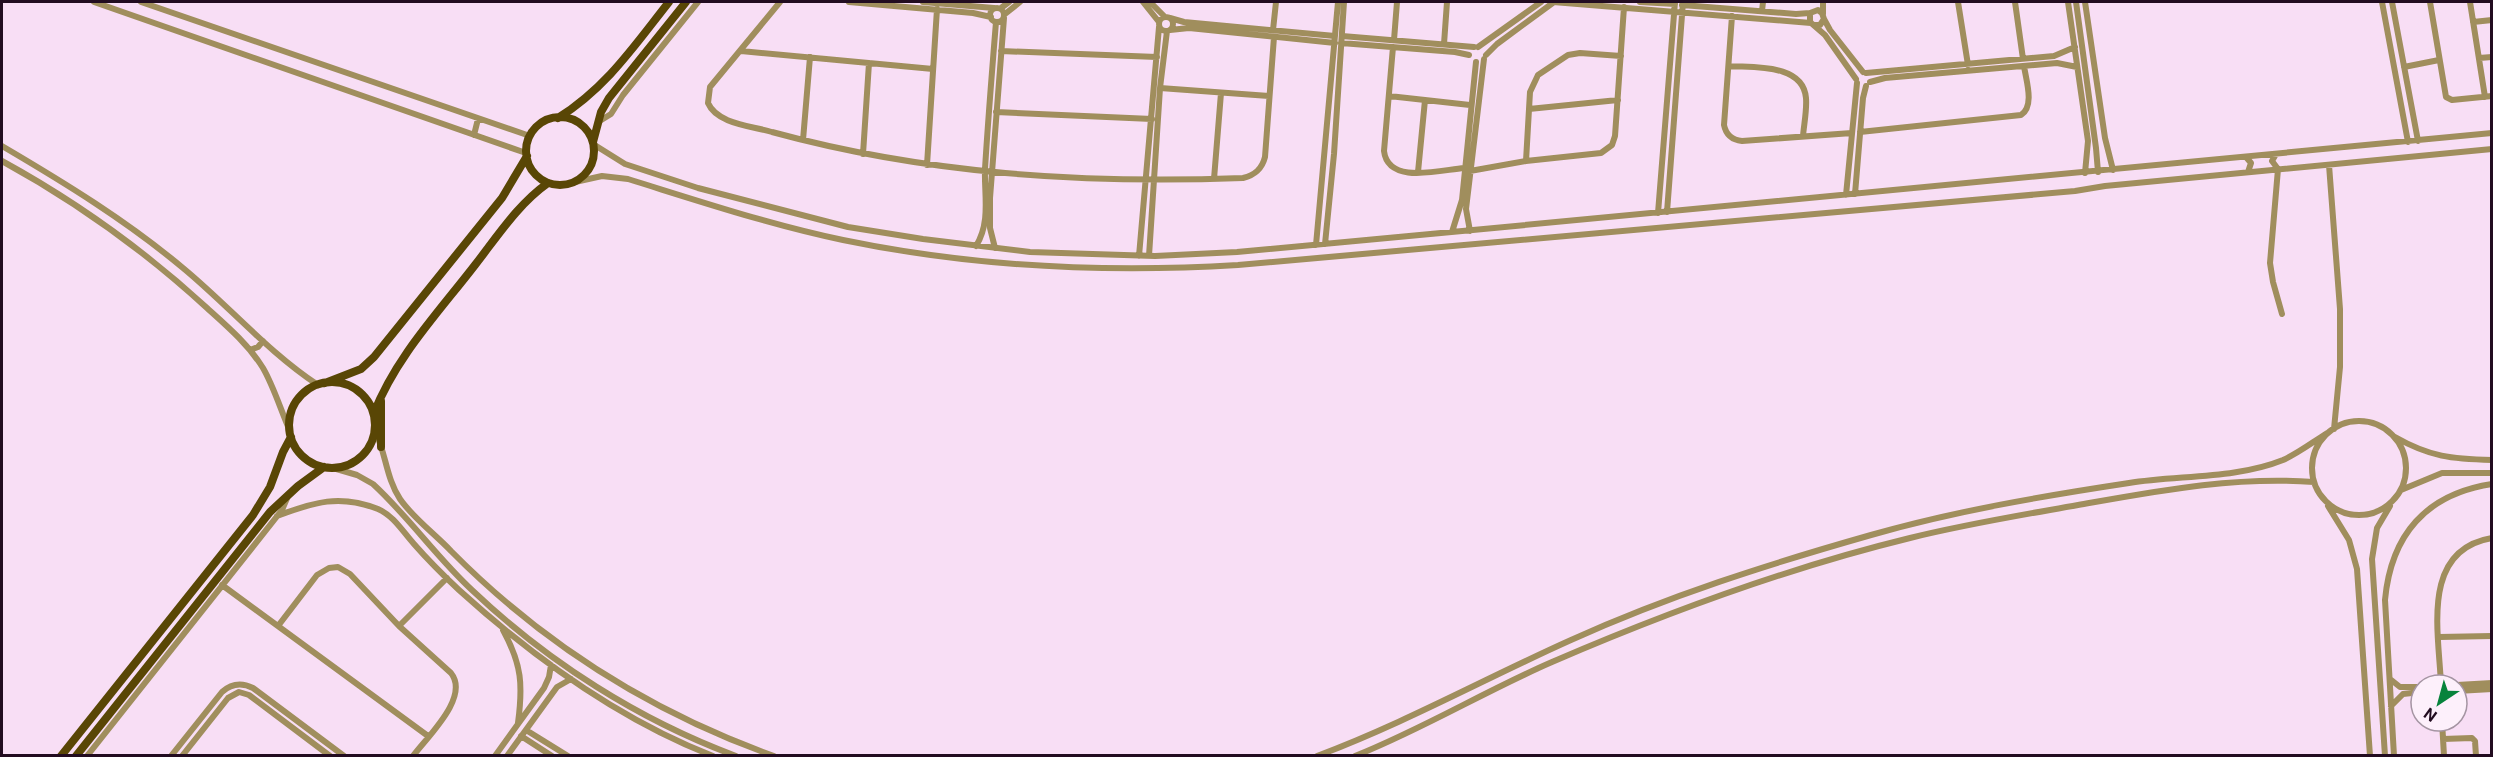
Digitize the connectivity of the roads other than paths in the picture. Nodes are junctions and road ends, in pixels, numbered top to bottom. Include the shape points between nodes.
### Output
1 (94, 2) edge
2 (141, 2) edge
3 (669, 2) edge
4 (686, 2) edge
5 (698, 2) edge
6 (780, 2) edge
7 (849, 2) edge
8 (923, 2) edge
9 (1009, 2) edge
10 (1020, 2) edge
11 (1143, 2) edge
12 (1150, 2) edge
13 (1276, 2) edge
14 (1338, 2) edge
15 (1344, 2) edge
16 (1397, 2) edge
17 (1447, 2) edge
18 (1541, 2) edge
19 (1556, 2) edge
20 (1640, 2) edge
21 (1763, 2) edge
22 (1817, 2) edge
23 (1823, 2) edge
24 (1958, 2) edge
25 (2015, 2) edge
26 (2068, 2) edge
27 (2076, 2) edge
28 (2085, 2) edge
29 (2382, 2) edge
30 (2392, 2) edge
31 (2430, 2) edge
32 (2470, 2) edge
33 (1675, 3) edge
34 (1683, 3) edge
35 (1624, 7) junction
36 (937, 9) junction
37 (1732, 9) edge
38 (1762, 11) junction
39 (1001, 12) junction
40 (1674, 12) junction
41 (1682, 12) junction
42 (1811, 12) junction
43 (1824, 17) junction
44 (1168, 18) junction
45 (993, 19) junction
46 (2492, 20) edge
47 (2473, 22) junction
48 (1813, 24) junction
49 (1159, 25) junction
50 (1168, 30) junction
51 (1271, 33) junction
52 (1338, 39) junction
53 (1393, 44) junction
54 (1444, 44) junction
55 (1428, 46) junction
56 (1476, 47) junction
57 (2075, 48) junction
58 (741, 51) junction
59 (1000, 51) junction
60 (1469, 55) junction
61 (1621, 56) junction
62 (810, 57) junction
63 (1157, 57) junction
64 (1485, 57) junction
65 (2492, 57) edge
66 (2479, 58) junction
67 (2439, 60) junction
68 (1476, 62) junction
69 (2023, 62) junction
70 (869, 63) junction
71 (1728, 66) junction
72 (1968, 66) junction
73 (2078, 67) junction
74 (2404, 68) junction
75 (933, 69) junction
76 (1865, 72) junction
77 (1857, 81) junction
78 (1868, 84) junction
79 (1160, 88) junction
80 (1668, 90) junction
81 (1676, 91) junction
82 (1221, 93) junction
83 (1269, 96) junction
84 (1389, 96) junction
85 (2488, 97) edge
86 (1425, 100) junction
87 (1618, 100) junction
88 (1470, 105) junction
89 (1529, 110) junction
90 (996, 112) junction
91 (478, 118) junction
92 (558, 118) junction
93 (1152, 119) junction
94 (598, 122) junction
95 (1328, 126) junction
96 (1336, 126) junction
97 (1472, 128) junction
98 (1856, 132) junction
99 (2492, 133) edge
100 (474, 135) junction
101 (530, 136) junction
102 (1665, 136) junction
103 (1673, 136) junction
104 (1803, 136) junction
105 (2436, 139) junction
106 (803, 140) junction
107 (2418, 141) junction
108 (2408, 142) junction
109 (593, 144) junction
110 (2, 146) edge
111 (2492, 148) edge
112 (863, 154) junction
113 (2276, 154) junction
114 (2438, 154) junction
115 (526, 155) junction
116 (2246, 157) junction
117 (2, 161) edge
118 (1526, 161) junction
119 (927, 165) junction
120 (2329, 165) junction
121 (633, 167) junction
122 (1467, 169) junction
123 (2278, 169) junction
124 (2113, 170) junction
125 (1418, 172) junction
126 (2098, 172) junction
127 (2248, 172) junction
128 (988, 173) junction
129 (2085, 173) junction
130 (628, 179) junction
131 (1214, 179) junction
132 (1146, 181) junction
133 (1154, 181) junction
134 (575, 182) junction
135 (548, 183) junction
136 (684, 184) junction
137 (1962, 184) junction
138 (1935, 187) junction
139 (1855, 194) junction
140 (680, 195) junction
141 (1846, 195) junction
142 (1963, 199) junction
143 (1936, 202) junction
144 (1667, 212) junction
145 (1658, 213) junction
146 (1470, 231) junction
147 (1452, 232) junction
148 (1441, 233) junction
149 (1414, 236) junction
150 (923, 239) junction
151 (951, 243) junction
152 (1325, 244) junction
153 (1316, 245) junction
154 (976, 246) junction
155 (1443, 247) junction
156 (995, 248) junction
157 (1416, 249) junction
158 (923, 254) junction
159 (1139, 256) junction
160 (1149, 256) junction
161 (950, 257) junction
162 (2282, 314) dead end
163 (263, 341) junction
164 (250, 350) junction
165 (322, 384) junction
166 (383, 390) junction
167 (374, 414) junction
168 (2332, 430) junction
169 (375, 431) junction
170 (291, 434) junction
171 (2391, 434) junction
172 (381, 447) junction
173 (2473, 460) junction
174 (2492, 460) edge
175 (328, 468) junction
176 (2473, 472) junction
177 (2492, 473) edge
178 (2314, 482) junction
179 (2492, 484) edge
180 (2400, 490) junction
181 (267, 493) junction
182 (288, 494) junction
183 (2323, 498) junction
184 (2393, 500) junction
185 (279, 502) junction
186 (399, 513) junction
187 (277, 516) junction
188 (394, 519) junction
189 (421, 521) junction
190 (412, 528) junction
191 (2492, 538) edge
192 (447, 578) junction
193 (222, 585) junction
194 (278, 626) junction
195 (399, 626) junction
196 (501, 627) junction
197 (2492, 636) edge
198 (2439, 637) junction
199 (550, 665) junction
200 (2440, 673) edge
201 (571, 679) junction
202 (2390, 679) junction
203 (547, 683) junction
204 (2492, 683) edge
205 (2469, 684) edge
206 (2409, 687) edge
207 (555, 689) junction
208 (2492, 689) edge
209 (2469, 690) edge
210 (2409, 694) edge
211 (2391, 706) junction
212 (206, 713) junction
213 (212, 717) junction
214 (292, 717) junction
215 (287, 723) junction
216 (517, 726) junction
217 (526, 730) junction
218 (2443, 733) edge
219 (428, 736) junction
220 (521, 736) junction
221 (2443, 739) junction
222 (322, 753) edge
223 (61, 756) edge
224 (76, 756) edge
225 (87, 756) edge
226 (171, 756) edge
227 (182, 756) edge
228 (330, 756) edge
229 (344, 756) edge
230 (413, 756) edge
231 (495, 756) edge
232 (507, 756) edge
233 (552, 756) edge
234 (568, 756) edge
235 (713, 756) edge
236 (736, 756) edge
237 (774, 756) edge
238 (1317, 756) edge
239 (1355, 756) edge
240 (2370, 756) edge
241 (2385, 756) edge
242 (2394, 756) edge
243 (2444, 756) edge
244 (2476, 756) edge

1 - 100 street
2 - 91 street
3 - 92 main road via 598,89
4 - 94 main road via 613,92
5 - 94 street via 611,114
6 - 58 street
7 - 36 street
8 - 39 street
9 - 39 street
10 - 39 street
11 - 49 street
12 - 44 street
13 - 51 street
14 - 52 street
15 - 52 street
16 - 53 street
17 - 54 street
18 - 56 street
19 - 35 street
19 - 64 street
20 - 33 street
21 - 38 street
22 - 42 street
23 - 43 street
24 - 72 street
25 - 69 street
26 - 57 street
27 - 126 street
28 - 124 street via 2104,138
29 - 108 street
30 - 74 street
31 - 67 street
32 - 47 street
33 - 40 street
34 - 37 street
34 - 41 street
35 - 40 street
35 - 61 street
36 - 45 street via 978,13
36 - 75 street
37 - 38 street
37 - 41 street
37 - 48 street
37 - 71 street
38 - 42 street
39 - 45 street
39 - 45 street
39 - 59 street
40 - 41 street
40 - 80 street
41 - 81 street
42 - 43 street via 1820,11
42 - 48 street via 1808,17
43 - 48 street via 1822,23
43 - 76 street
44 - 49 street
44 - 50 street via 1173,24
44 - 51 street
45 - 128 street
46 - 47 street
47 - 66 street
48 - 77 street via 1825,34
49 - 50 street
49 - 63 street
50 - 51 street
50 - 79 street
51 - 52 street
51 - 83 street
52 - 53 street
52 - 95 street
52 - 96 street
53 - 55 street
53 - 84 street
54 - 55 street
54 - 56 street
55 - 60 street
56 - 60 street
56 - 64 street via 1483,48
57 - 69 street
57 - 73 street
58 - 62 street
58 - 106 street via 710,87 710,108 723,118
59 - 63 street
59 - 90 street
60 - 68 street
61 - 87 street
61 - 89 street via 1580,53 1557,60 1536,77
62 - 70 street
62 - 106 street
63 - 93 street
64 - 68 street
64 - 97 street
65 - 66 street
66 - 85 street
67 - 74 street
67 - 85 street via 2447,99
68 - 88 street
69 - 72 street
69 - 73 street
69 - 78 street via 1885,78
69 - 98 street via 2029,105 2021,115
70 - 75 street
70 - 112 street
71 - 104 street via 1782,71 1796,78 1806,99
71 - 104 street via 1724,125 1728,135 1742,141
72 - 76 street
73 - 129 street via 2088,141
74 - 107 street
75 - 119 street
76 - 77 street
76 - 78 street via 1870,78
77 - 78 street
77 - 98 street
78 - 98 street
79 - 82 street
79 - 133 street
80 - 81 street
80 - 102 street
81 - 103 street
82 - 83 street
82 - 131 street
83 - 131 street via 1261,167 1248,177
84 - 86 street
84 - 125 street via 1384,151 1387,162 1400,172
86 - 88 street
86 - 125 street
87 - 89 street
87 - 118 street via 1614,141 1605,152
88 - 97 street
89 - 118 street
90 - 93 street
90 - 128 street
91 - 100 street
91 - 101 street
92 - 101 main road via 541,123
92 - 109 main road via 571,119 583,126
93 - 132 street
94 - 109 main road
95 - 96 street
95 - 153 street
96 - 152 street
97 - 122 street
98 - 104 street
98 - 139 street
98 - 141 street
99 - 105 street
100 - 115 street
101 - 115 main road
102 - 103 street
102 - 145 street
103 - 144 street
105 - 107 street
105 - 114 street
106 - 112 street
107 - 108 street
108 - 113 street
109 - 121 street
109 - 134 main road via 594,157 589,169
110 - 163 street via 143,236
111 - 114 street
112 - 119 street
113 - 116 street
113 - 123 street via 2272,163
114 - 120 street
115 - 135 main road via 534,172
115 - 165 main road via 502,198 374,357 361,369
116 - 124 street
116 - 127 street via 2251,163
117 - 164 street via 75,205 169,274
118 - 122 street
119 - 128 street
120 - 123 street
120 - 168 street via 2340,309 2340,368
121 - 130 street
121 - 136 street
122 - 125 street
122 - 146 street
122 - 147 street
123 - 127 street
123 - 162 street via 2270,263
124 - 126 street
126 - 129 street
127 - 142 street
128 - 132 street
128 - 154 street via 982,235
128 - 156 street via 990,228
129 - 137 street
130 - 134 street via 594,177
130 - 140 street
131 - 133 street
132 - 133 street
132 - 159 street
133 - 160 street
134 - 135 main road
135 - 166 main road via 505,226 417,338
136 - 140 street
136 - 150 street via 811,219
137 - 138 street
137 - 142 street
138 - 139 street
138 - 143 street via 1939,194
139 - 141 street
140 - 158 street via 820,235
141 - 144 street
142 - 143 street
143 - 155 street
144 - 145 street
145 - 146 street
146 - 147 street
147 - 148 street
148 - 149 street
148 - 155 street via 1439,241
149 - 152 street
149 - 157 street
150 - 151 street
150 - 158 street via 927,246
151 - 154 street
151 - 161 street
152 - 153 street
153 - 160 street
154 - 156 street
155 - 157 street
156 - 159 street
157 - 161 street via 1157,269
158 - 161 street
159 - 160 street
163 - 164 street
163 - 165 street via 288,363
164 - 170 street via 263,369
165 - 167 main road via 341,383 355,389
165 - 170 main road via 298,400 291,415
166 - 167 main road
166 - 172 main road
167 - 169 main road
168 - 171 street via 2345,423 2363,422
168 - 178 street via 2315,452
168 - 238 street via 2274,463 2098,488 1925,521 1738,575 1582,635 1389,728
169 - 172 street
169 - 175 main road via 369,447 357,460
170 - 175 main road via 303,457
170 - 181 main road
171 - 173 street via 2428,454
171 - 180 street via 2405,460 2406,473
172 - 189 street via 391,482 401,500
173 - 174 street
173 - 176 street
175 - 182 main road
175 - 186 street via 351,472 368,481
176 - 177 street
176 - 180 street via 2442,473
178 - 183 street
178 - 239 street via 2250,480 2172,488 1986,521 1820,562 1581,650
179 - 202 street via 2453,494 2430,508 2401,540 2388,574 2385,600
180 - 184 street
181 - 185 main road
181 - 223 main road
182 - 185 main road
182 - 187 street
183 - 184 street via 2337,509 2355,515 2379,511
183 - 240 street via 2349,540 2357,569
184 - 241 street via 2377,528 2372,548
185 - 224 main road
186 - 188 street
186 - 190 street
187 - 188 street via 307,504 332,500 369,506
187 - 193 street
188 - 192 street
189 - 190 street
189 - 237 street via 500,598 572,654 658,705
190 - 236 street via 472,590 538,646 651,718
191 - 198 street via 2462,550 2443,573 2438,597
192 - 195 street
192 - 196 street
193 - 194 street
193 - 225 street
194 - 195 street via 317,575 338,567 350,574
194 - 219 street
195 - 219 street via 456,681 454,700
196 - 199 street
196 - 216 street via 520,672
197 - 198 street
198 - 200 street
199 - 201 street
199 - 203 street
201 - 207 street
201 - 235 street via 653,729
202 - 206 street via 2400,687
202 - 211 street
203 - 207 street
203 - 216 street
204 - 205 street
207 - 217 street
208 - 209 street
210 - 211 street via 2400,695
211 - 242 street
212 - 213 street
212 - 214 street via 224,690 242,684
212 - 226 street
213 - 215 street via 230,696 241,692
213 - 227 street
214 - 215 street
214 - 229 street
215 - 222 street
216 - 231 street
217 - 220 street
217 - 234 street
218 - 221 street
219 - 230 street
220 - 232 street
220 - 233 street
221 - 243 street
221 - 244 street via 2472,738
222 - 228 street

